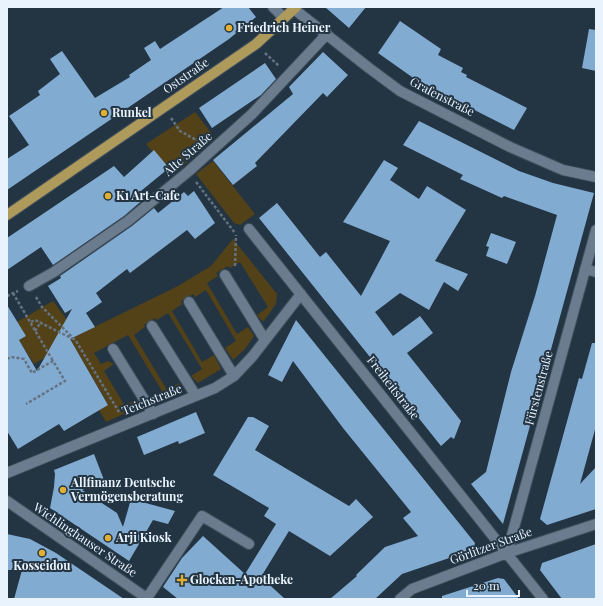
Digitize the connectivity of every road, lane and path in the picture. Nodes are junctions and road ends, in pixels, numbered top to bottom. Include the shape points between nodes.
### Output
1 (273, 7) edge
2 (295, 8) edge
3 (284, 18) junction
4 (327, 34) junction
5 (256, 44) junction
6 (288, 75) junction
7 (164, 108) junction
8 (212, 152) junction
9 (189, 171) junction
10 (596, 177) edge
11 (7, 215) edge
12 (250, 229) joint
13 (596, 230) edge
14 (236, 234) junction
15 (235, 263) dead end
16 (585, 269) junction
17 (596, 272) edge
18 (225, 275) dead end
19 (29, 286) joint
20 (13, 293) dead end
21 (301, 294) junction
22 (190, 302) dead end
23 (31, 322) junction
24 (41, 322) junction
25 (152, 326) dead end
26 (35, 331) junction
27 (265, 340) junction
28 (76, 341) junction
29 (113, 349) dead end
30 (7, 359) edge
31 (53, 361) junction
32 (234, 376) junction
33 (196, 396) junction
34 (26, 404) dead end
35 (154, 414) junction
36 (127, 425) junction
37 (7, 473) edge
38 (7, 501) edge
39 (596, 524) edge
40 (249, 544) dead end
41 (507, 553) junction
42 (148, 598) edge
43 (400, 599) edge
44 (543, 599) edge

1 - 3 street
2 - 3 main road, Oststraße
2 - 4 street, Grafenstraße
3 - 5 main road, Oststraße
4 - 6 street, Alte Straße
4 - 10 street, Grafenstraße via 400,90 510,147 563,170
5 - 6 path
5 - 7 main road, Oststraße
6 - 8 street, Alte Straße
7 - 8 path via 180,131 206,145
7 - 11 main road, Oststraße
8 - 9 street, Alte Straße
9 - 14 path
9 - 19 street, Alte Straße via 128,221 54,272
12 - 14 path
12 - 21 street, Freiheitstraße
13 - 16 street, Fürstenstraße
14 - 15 path
16 - 17 street
16 - 41 street, Fürstenstraße
18 - 27 street
19 - 28 path via 42,307
20 - 23 path
21 - 27 street, Teichstraße
21 - 41 street, Freiheitstraße
22 - 32 street
23 - 24 path
23 - 26 path
24 - 26 path
24 - 28 path
25 - 33 street
26 - 31 path
27 - 32 street, Teichstraße
28 - 36 path
29 - 35 street
30 - 31 path via 11,356 24,360 32,373
31 - 34 path via 65,381
32 - 33 street, Teichstraße
33 - 35 street, Teichstraße
35 - 36 street, Teichstraße
36 - 37 street, Teichstraße
38 - 42 street, Wichlinghauser Straße
39 - 41 street, Görlitzer Straße
40 - 42 street via 202,516
41 - 43 street, Görlitzer Straße via 412,588
41 - 44 street, Freiheitstraße

